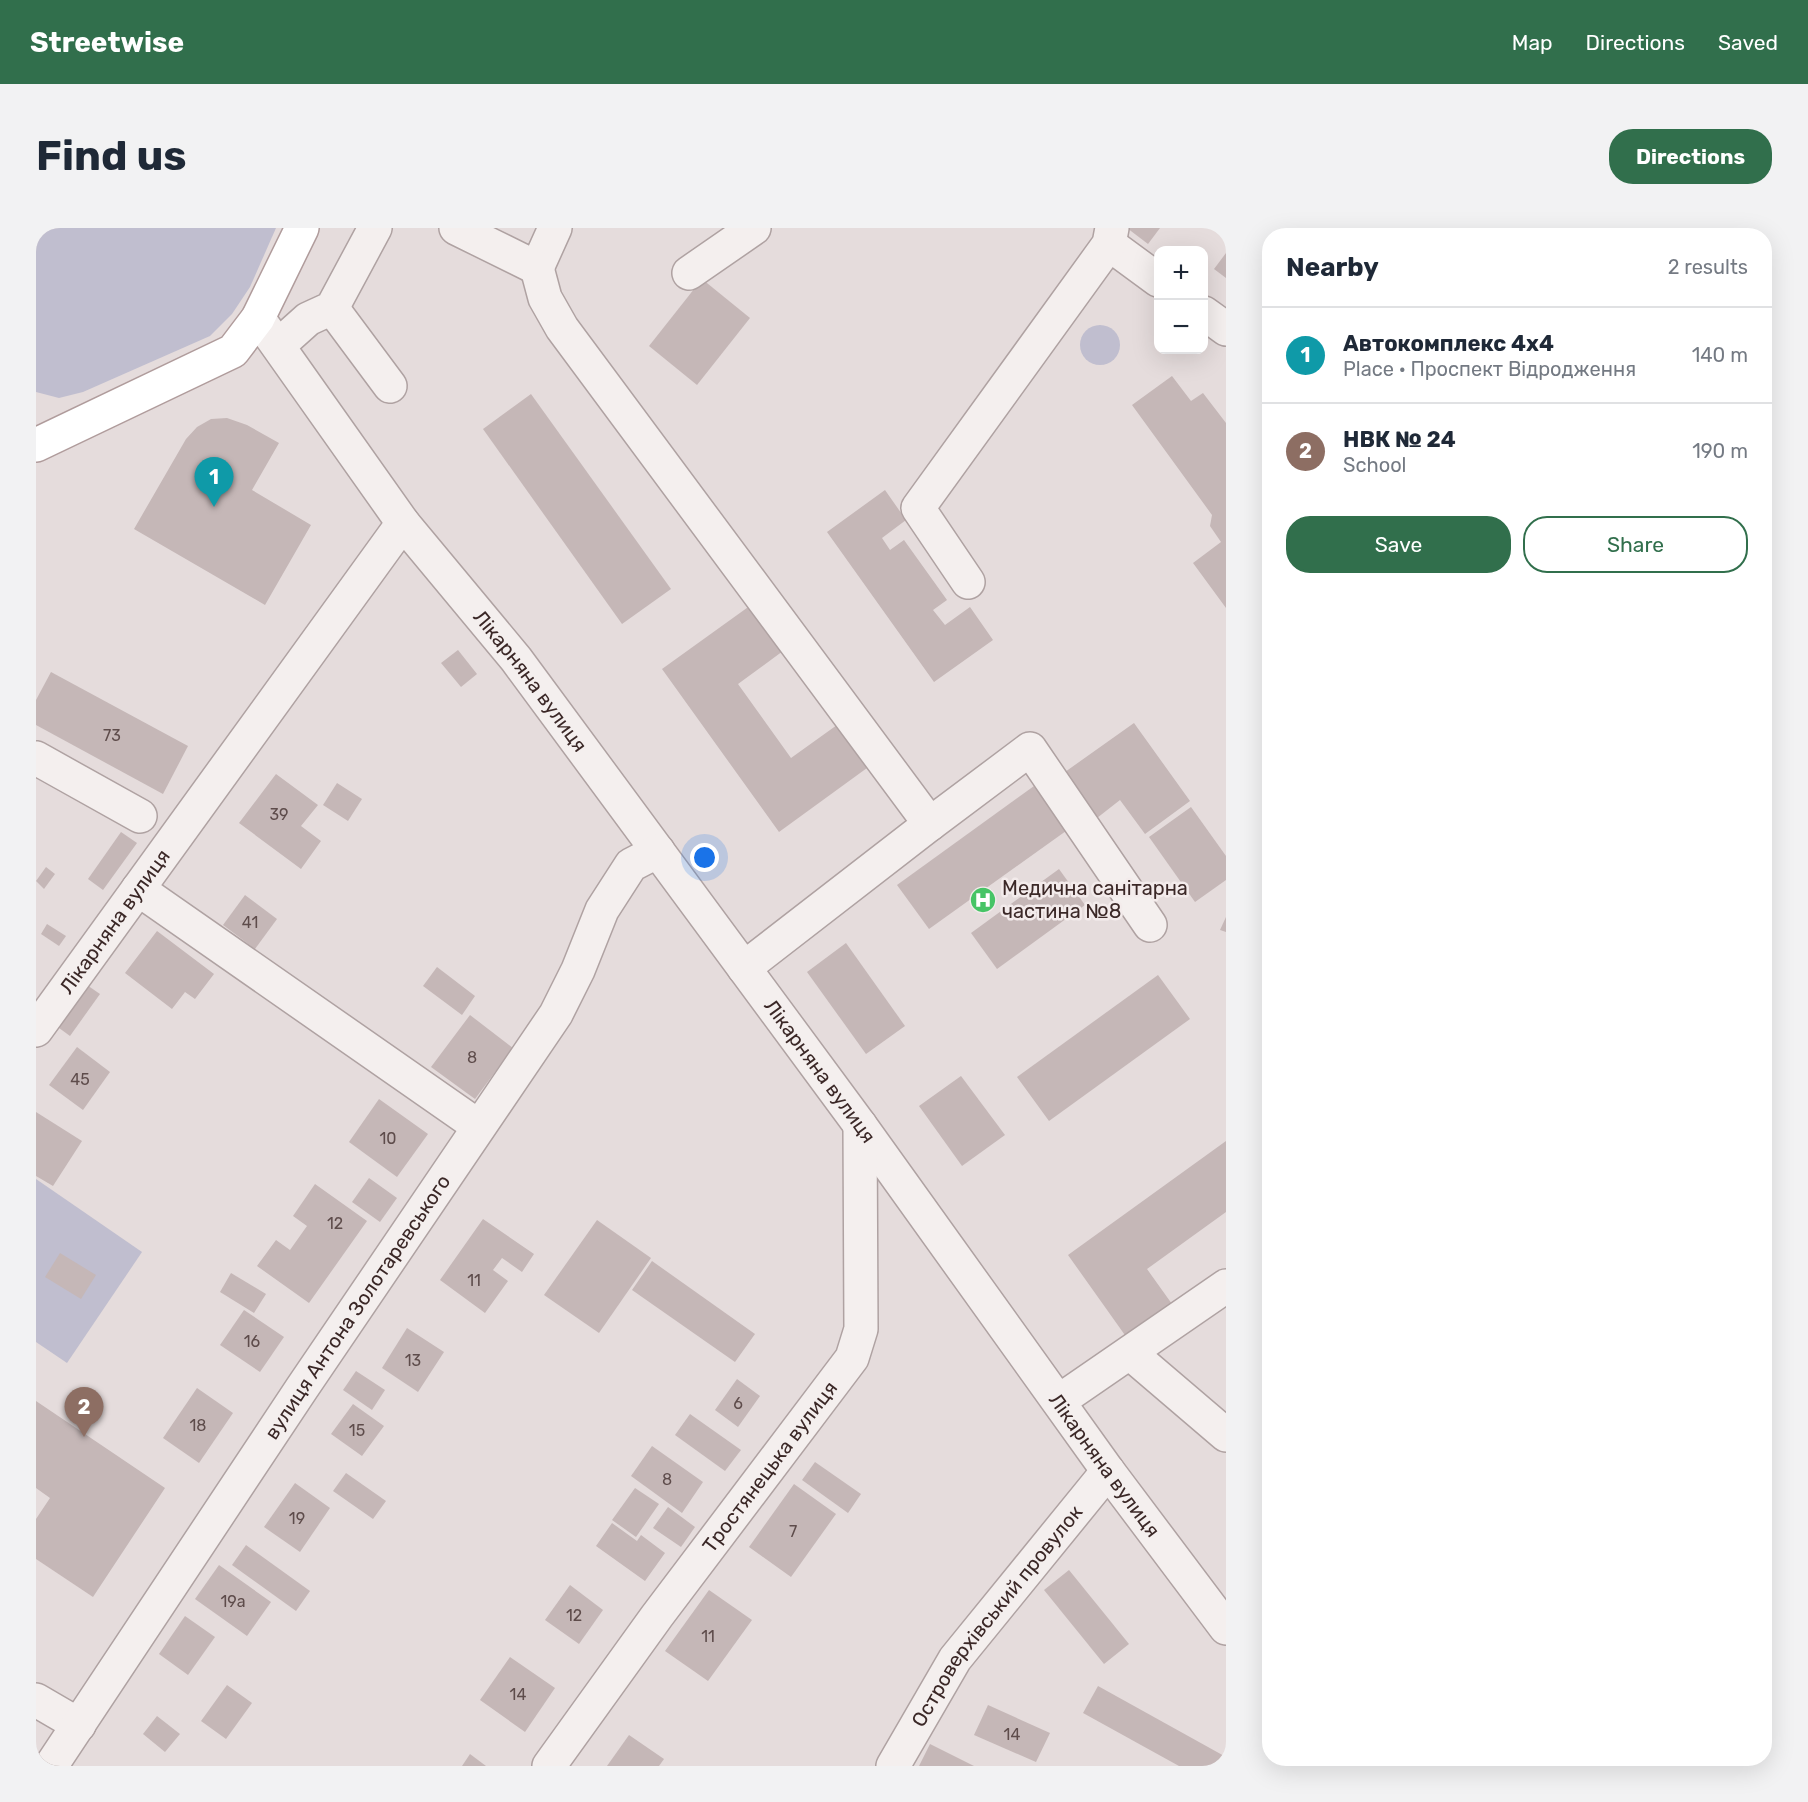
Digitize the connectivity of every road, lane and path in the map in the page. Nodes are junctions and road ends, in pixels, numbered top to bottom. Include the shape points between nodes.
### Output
1 (302, 228) edge
2 (375, 228) edge
3 (456, 228) edge
4 (555, 228) edge
5 (754, 228) edge
6 (1111, 236) edge
7 (537, 268) junction
8 (689, 273) dead end
9 (1154, 276) edge
10 (332, 308) junction
11 (1208, 316) edge
12 (258, 318) junction
13 (1226, 329) edge
14 (279, 345) junction
15 (390, 386) dead end
16 (102, 415) junction
17 (36, 424) edge
18 (36, 445) edge
19 (403, 523) junction
20 (968, 582) dead end
21 (36, 758) edge
22 (140, 816) dead end
23 (930, 824) junction
24 (658, 851) junction
25 (138, 889) junction
26 (1150, 925) dead end
27 (744, 968) junction
28 (36, 1030) edge
29 (860, 1125) junction
30 (478, 1126) junction
31 (1226, 1286) edge
32 (1130, 1353) junction
33 (1059, 1401) junction
34 (1226, 1436) edge
35 (1108, 1470) junction
36 (1226, 1628) edge
37 (36, 1700) edge
38 (79, 1725) junction
39 (51, 1766) edge
40 (549, 1766) edge
41 (893, 1766) edge

1 - 12 main road
2 - 10 street
3 - 7 street
4 - 7 street
5 - 8 street
6 - 9 street
6 - 20 street via 918,508
7 - 23 street via 545,298 562,328
10 - 14 street via 308,319
10 - 15 street
11 - 13 street
12 - 14 street, Лікарняна вулиця
12 - 16 main road via 233,351
14 - 19 street, Лікарняна вулиця
16 - 17 main road
16 - 18 main road
19 - 24 street, Лікарняна вулиця via 516,658
19 - 25 street, Лікарняна вулиця
21 - 22 street
23 - 26 street via 1030,749
23 - 27 street
24 - 27 street, Лікарняна вулиця
24 - 30 street, вулиця Антона Золотаревського via 631,865 602,910 556,1014
25 - 28 street, Лікарняна вулиця
25 - 30 street
27 - 29 street, Лікарняна вулиця
29 - 33 street, Лікарняна вулиця
29 - 40 street, Тростянецька вулиця via 861,1329 852,1358 664,1606
30 - 38 street, вулиця Антона Золотаревського
31 - 32 street
32 - 33 street
32 - 34 street
33 - 35 street, Лікарняна вулиця
35 - 36 street, Лікарняна вулиця
35 - 41 street, Островерхівський провулок via 955,1659
37 - 38 street
38 - 39 street, вулиця Антона Золотаревського

